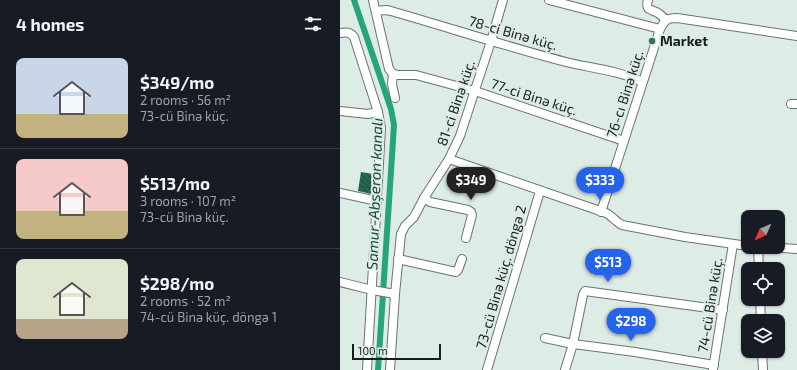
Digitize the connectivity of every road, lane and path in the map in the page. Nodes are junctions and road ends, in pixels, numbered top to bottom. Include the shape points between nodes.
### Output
1 (373, 0) edge
2 (503, 0) edge
3 (548, 0) edge
4 (648, 0) edge
5 (376, 11) junction
6 (666, 20) junction
7 (660, 29) junction
8 (340, 32) edge
9 (797, 36) edge
10 (491, 41) junction
11 (393, 74) junction
12 (642, 82) junction
13 (475, 91) junction
14 (395, 98) dead end
15 (340, 110) edge
16 (378, 112) junction
17 (624, 140) junction
18 (449, 159) junction
19 (540, 191) junction
20 (340, 193) edge
21 (424, 198) junction
22 (377, 201) junction
23 (601, 212) junction
24 (466, 238) dead end
25 (733, 244) junction
26 (741, 245) edge
27 (785, 248) edge
28 (797, 249) edge
29 (398, 259) junction
30 (462, 259) dead end
31 (340, 282) edge
32 (372, 290) junction
33 (395, 294) junction
34 (723, 310) junction
35 (545, 338) dead end
36 (573, 344) junction
37 (762, 358) edge
38 (713, 368) edge
39 (367, 370) edge
40 (390, 370) edge
41 (487, 370) edge
42 (566, 370) edge
43 (763, 370) edge

1 - 5 street
2 - 10 street, 81-ci Binə küç.
3 - 7 street
4 - 6 street via 648,8
5 - 10 street, 78-ci Binə küç. via 391,11
5 - 11 street via 389,69
6 - 7 street, 76-cı Binə küç.
6 - 9 street via 677,18
7 - 12 street, 76-cı Binə küç.
8 - 16 street via 348,32 354,37
10 - 12 street, 78-ci Binə küç. via 629,76
10 - 13 street, 81-ci Binə küç.
11 - 13 street, 77-ci Binə küç. via 416,75
11 - 14 street
12 - 17 street, 76-cı Binə küç.
13 - 17 street, 77-ci Binə küç.
13 - 18 street, 81-ci Binə küç. via 460,136
15 - 16 street via 368,114
16 - 22 street via 381,137
17 - 23 street, 76-cı Binə küç.
18 - 19 street
18 - 21 street, 81-ci Binə küç.
19 - 23 street
19 - 41 street, 73-cü Binə küç. döngə 2
20 - 22 street
21 - 24 street via 430,202 471,212
21 - 29 street, 81-ci Binə küç. via 401,234
22 - 32 street
23 - 25 street via 626,226
25 - 26 street
25 - 34 street, 74-cü Binə küç.
27 - 28 street
29 - 30 street via 456,272
29 - 33 street, 81-ci Binə küç.
31 - 32 street
32 - 33 street
32 - 39 street
33 - 40 street, 81-ci Binə küç.
34 - 36 street via 585,291
34 - 38 street, 74-cü Binə küç.
35 - 36 street
36 - 38 street via 635,352
36 - 42 street
37 - 43 street

